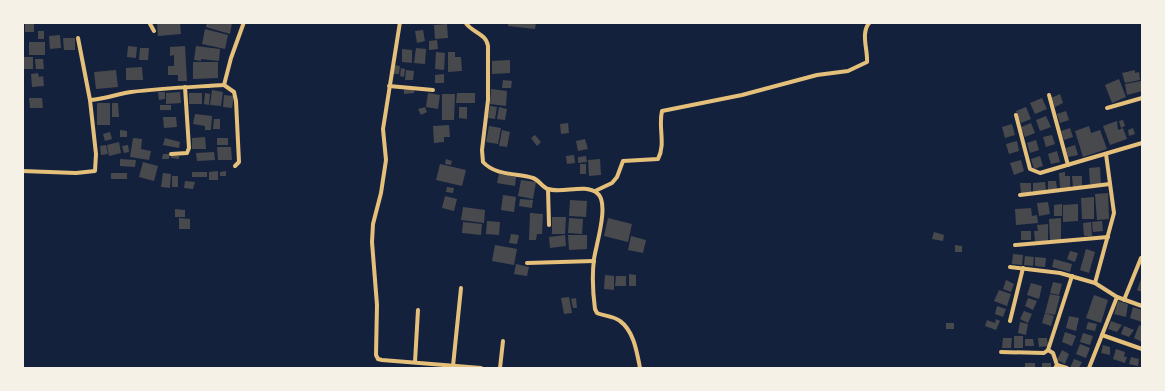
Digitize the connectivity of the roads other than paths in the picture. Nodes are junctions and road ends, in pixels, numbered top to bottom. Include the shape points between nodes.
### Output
1 (149, 22) edge
2 (244, 22) edge
3 (400, 22) edge
4 (465, 22) edge
5 (870, 22) edge
6 (154, 31) dead end
7 (78, 38) dead end
8 (224, 85) junction
9 (389, 86) junction
10 (185, 87) junction
11 (432, 90) dead end
12 (1049, 95) dead end
13 (1142, 98) edge
14 (90, 100) junction
15 (1107, 108) dead end
16 (1016, 115) dead end
17 (1142, 143) edge
18 (171, 154) dead end
19 (1106, 154) junction
20 (1068, 164) junction
21 (235, 166) dead end
22 (22, 171) edge
23 (1110, 184) junction
24 (548, 189) junction
25 (595, 191) junction
26 (1020, 195) dead end
27 (549, 225) dead end
28 (1108, 237) junction
29 (1015, 245) dead end
30 (1141, 258) dead end
31 (594, 261) junction
32 (527, 263) dead end
33 (1010, 267) dead end
34 (1023, 268) junction
35 (1072, 276) junction
36 (1095, 283) junction
37 (461, 288) dead end
38 (1117, 298) junction
39 (1124, 300) junction
40 (1142, 306) edge
41 (418, 310) dead end
42 (1010, 321) dead end
43 (1102, 334) junction
44 (503, 341) dead end
45 (1142, 349) edge
46 (1048, 350) junction
47 (1001, 352) dead end
48 (415, 362) junction
49 (453, 366) junction
50 (1056, 367) edge
51 (465, 368) edge
52 (481, 368) edge
53 (500, 368) edge
54 (640, 368) edge
55 (1067, 368) edge
56 (1089, 368) edge

1 - 6 street
2 - 8 street
3 - 9 street
4 - 24 street via 485,38 488,46 483,162 510,175 533,178
5 - 25 street via 865,33 867,62 848,71 817,75 742,95 662,111 662,151 658,159 623,160 612,183
7 - 14 street
8 - 10 street
8 - 21 street via 234,92 236,101 240,162
9 - 11 street
9 - 48 street via 383,128 386,160 372,242 377,305 376,355 382,360
10 - 14 street via 128,92 104,100
10 - 18 street via 189,148 187,153
12 - 20 street
13 - 15 street
14 - 22 street via 95,171
16 - 20 street via 1030,169 1040,173
17 - 19 street
19 - 20 street
19 - 23 street
23 - 26 street
23 - 28 street via 1114,213
24 - 25 street
24 - 27 street
25 - 31 street via 601,196 602,206
28 - 29 street
28 - 36 street
30 - 39 street
31 - 32 street
31 - 54 street via 597,313 618,319 624,325 635,344
33 - 34 street
34 - 35 street
34 - 42 street
35 - 36 street
35 - 46 street
36 - 38 street
37 - 49 street
38 - 39 street
38 - 43 street
39 - 40 street
41 - 48 street
43 - 45 street
43 - 56 street
44 - 53 street
46 - 47 street via 1044,353
46 - 50 street via 1053,353
48 - 49 street
49 - 51 street
50 - 55 street
51 - 52 street

